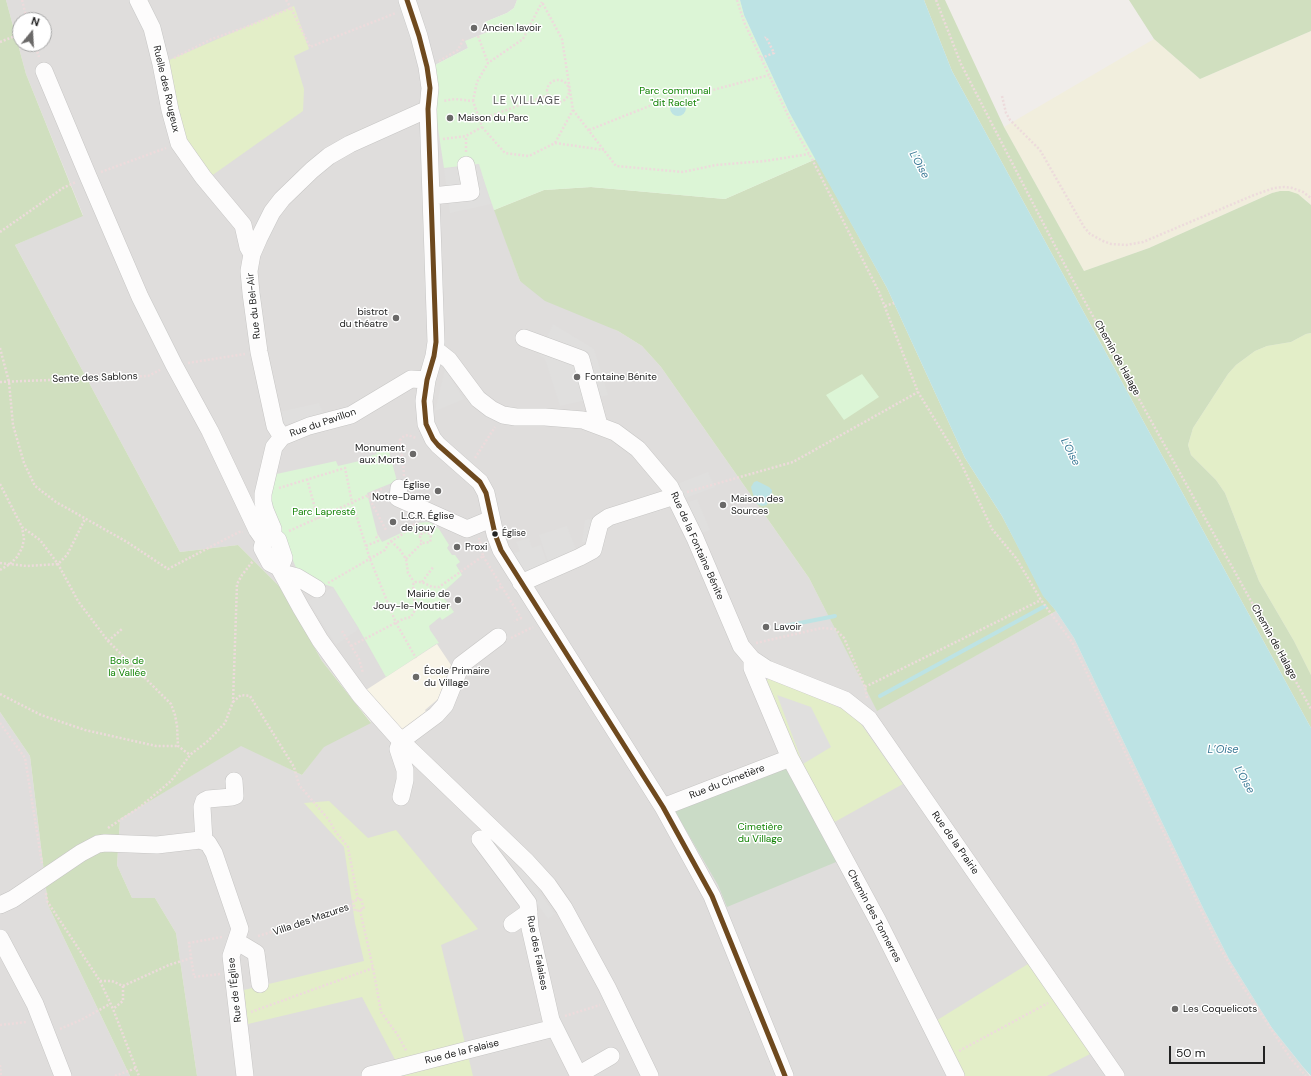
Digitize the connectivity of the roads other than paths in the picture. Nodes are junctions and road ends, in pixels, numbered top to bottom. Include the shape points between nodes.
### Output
1 (138, 0) edge
2 (408, 4) edge
3 (44, 71) dead end
4 (435, 105) junction
5 (466, 165) dead end
6 (432, 196) junction
7 (252, 254) junction
8 (524, 338) dead end
9 (435, 349) junction
10 (427, 380) junction
11 (599, 425) junction
12 (282, 437) junction
13 (396, 485) road end
14 (675, 496) junction
15 (484, 522) junction
16 (266, 541) junction
17 (280, 570) junction
18 (521, 583) junction
19 (317, 589) dead end
20 (498, 637) road end
21 (752, 659) junction
22 (401, 741) junction
23 (790, 758) junction
24 (234, 781) dead end
25 (401, 798) dead end
26 (669, 808) junction
27 (480, 839) dead end
28 (204, 841) junction
29 (0, 905) edge
30 (529, 912) junction
31 (512, 924) dead end
32 (0, 938) edge
33 (236, 941) junction
34 (6, 965) edge
35 (260, 984) dead end
36 (554, 1028) junction
37 (611, 1056) dead end
38 (370, 1075) dead end
39 (578, 1075) edge
40 (63, 1076) edge
41 (245, 1076) edge
42 (650, 1076) edge
43 (785, 1076) edge
44 (956, 1076) edge
45 (1116, 1076) edge

1 - 7 street, Ruelle des Rougeux via 152,28 179,143 242,225
2 - 4 street via 419,36
3 - 16 street via 140,297 210,431 257,530
4 - 6 street
4 - 7 street, Rue du Bel-Air via 329,156 282,199 272,212
5 - 6 street via 471,192
6 - 9 street
7 - 12 street, Rue du Bel-Air via 251,293 259,352 275,426
8 - 11 street via 581,359
9 - 10 street
9 - 11 street, Rue de la Fontaine Bénite via 449,360 478,399 503,415 566,418
10 - 12 street, Rue du Pavillon via 411,379 351,415 309,426
10 - 15 street via 424,409 429,432 438,445 480,482 486,493
11 - 14 street, Rue de la Fontaine Bénite via 615,432 638,449 670,486
12 - 16 street via 274,447 263,494 265,510 273,528
13 - 15 street via 398,498 428,513 467,529
14 - 18 street via 609,517 600,523 593,550
14 - 21 street, Rue de la Fontaine Bénite via 741,646
15 - 18 street via 495,534 501,550
16 - 17 street via 270,563
17 - 19 street
17 - 22 street via 335,662
18 - 26 street
20 - 22 street via 461,665 445,705 436,715
21 - 23 street, Rue de la Fontaine Bénite via 752,668
21 - 45 street, Rue de la Prairie via 767,669 845,700 869,719
22 - 25 street via 398,749 405,770 405,780
22 - 42 street via 548,885 564,908 614,1001
23 - 26 street, Rue du Cimetière
23 - 44 street, Chemin des Tonnerres via 878,921
24 - 28 street via 235,796 204,801
26 - 43 street via 712,896
27 - 30 street, Rue des Falaises via 528,903
28 - 29 street via 157,845 98,844 43,873 13,899
28 - 33 street, Rue de l'Église via 214,853 239,925
30 - 31 street
30 - 36 street, Rue des Falaises via 530,928
32 - 34 street
33 - 35 street via 256,953
33 - 41 street, Rue de l'Église via 231,956
34 - 40 street via 35,1004
36 - 38 street, Rue de la Falaise
36 - 39 street, Rue des Falaises
37 - 39 street

